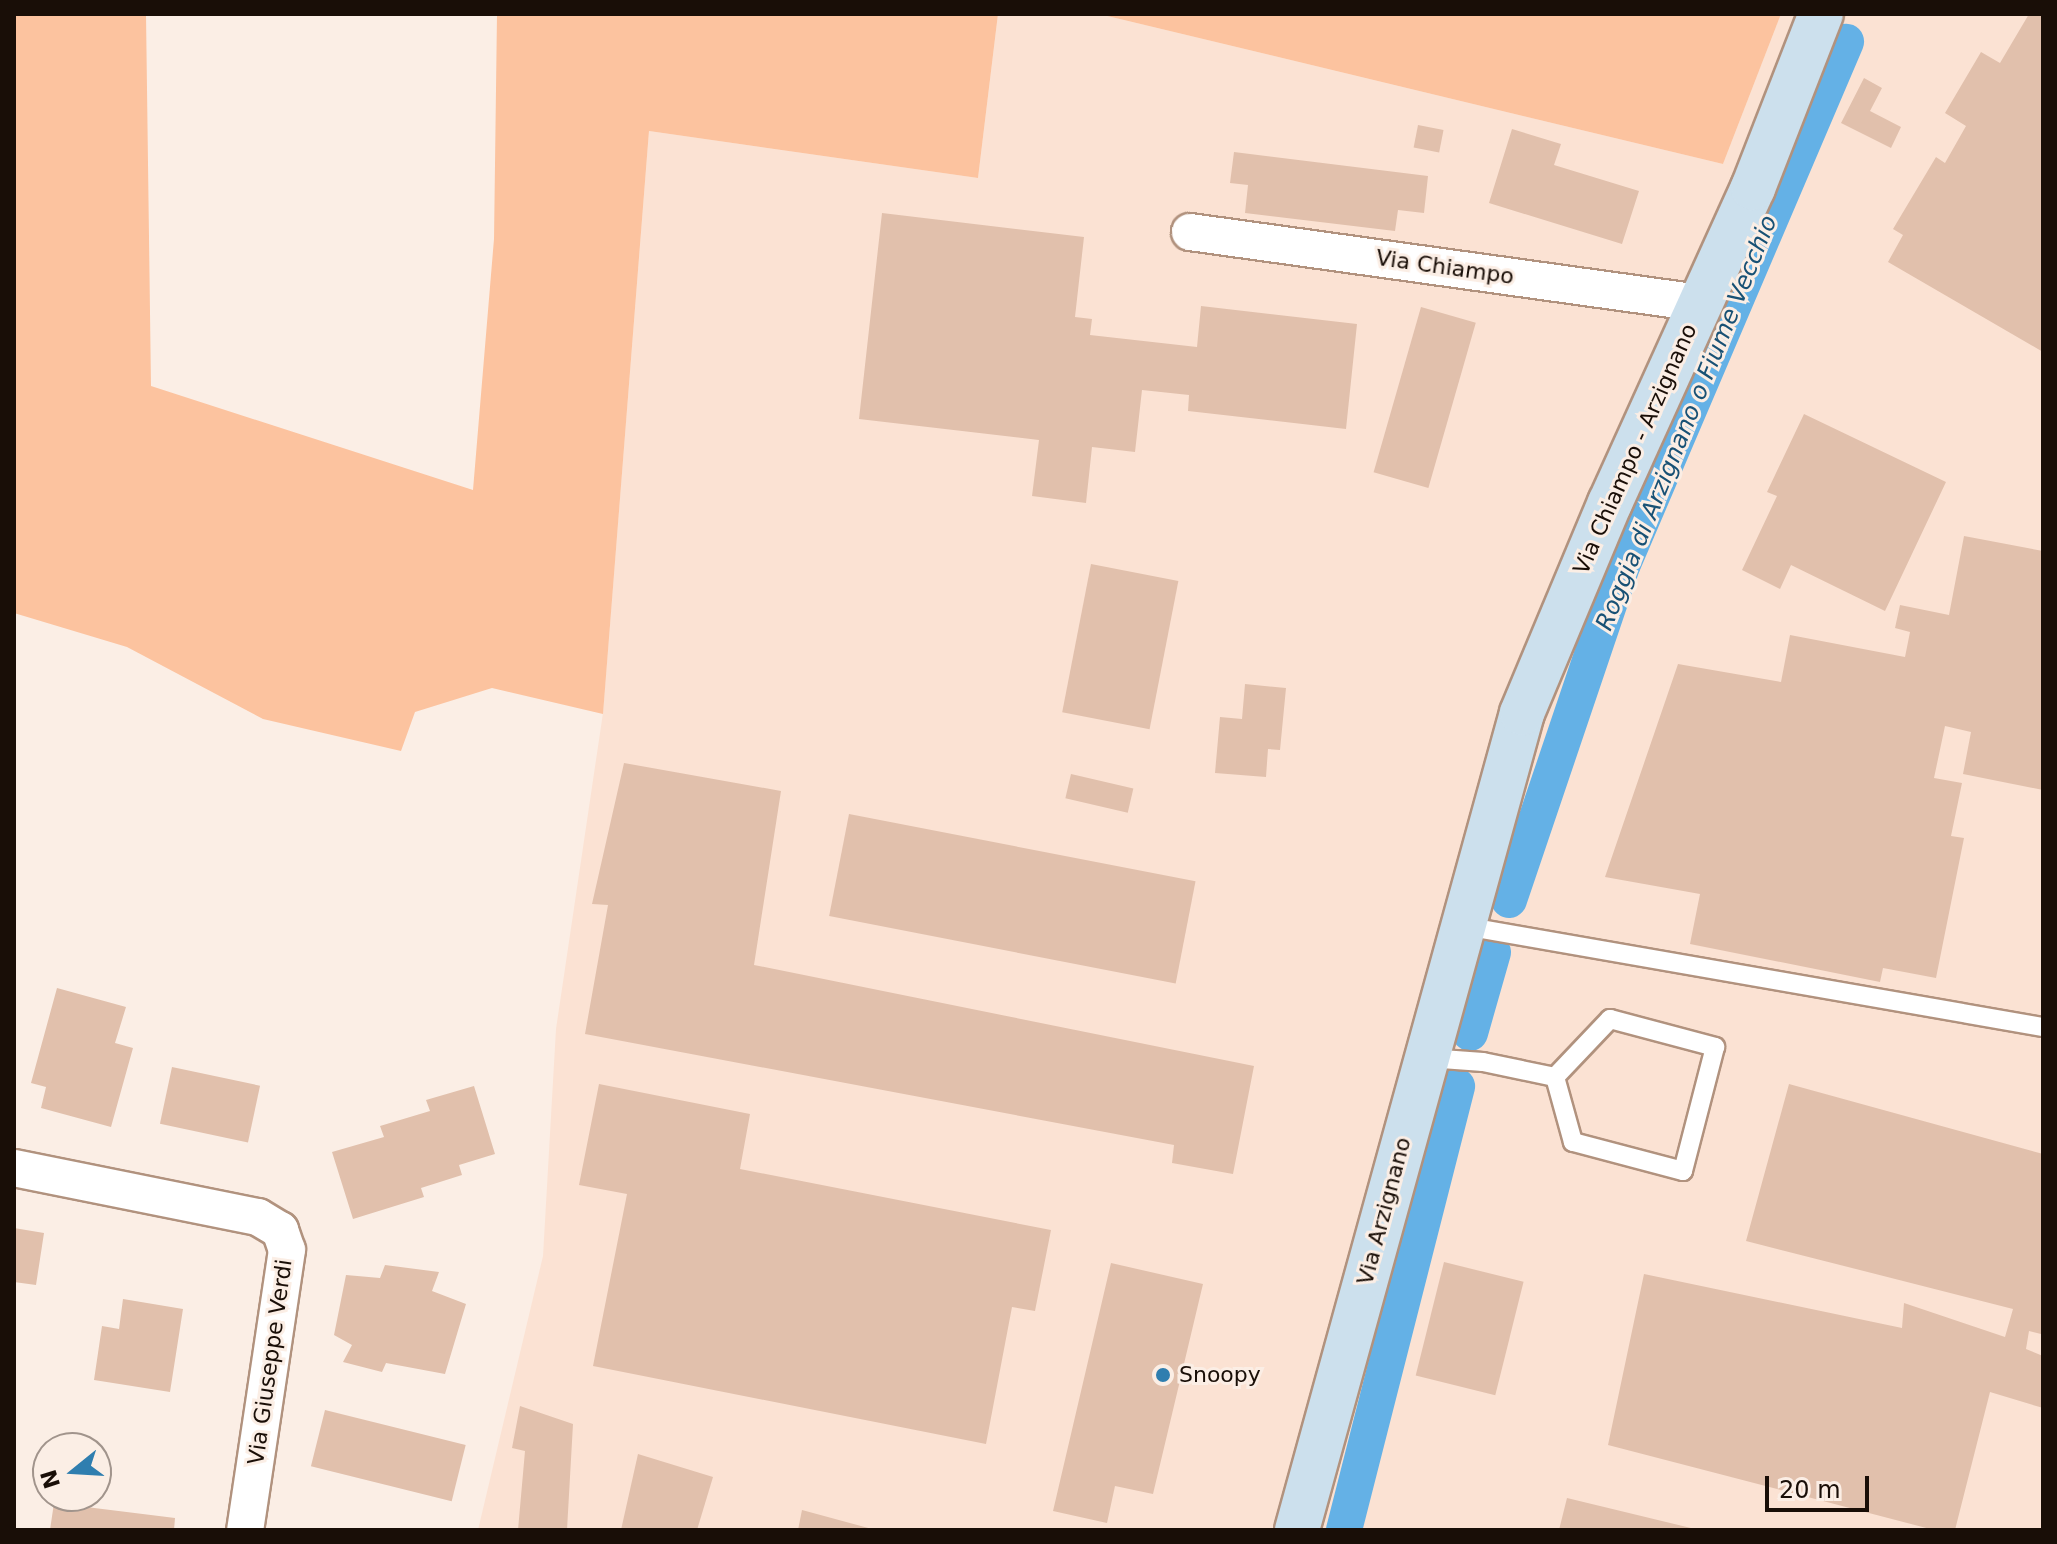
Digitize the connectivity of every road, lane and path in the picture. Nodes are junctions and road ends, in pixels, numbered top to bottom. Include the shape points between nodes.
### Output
1 (1821, 14) edge
2 (1190, 232) dead end
3 (1700, 303) junction
4 (1466, 909) junction
5 (2043, 1027) edge
6 (1425, 1058) junction
7 (1555, 1077) junction
8 (14, 1168) edge
9 (245, 1530) edge
10 (1297, 1530) edge

1 - 3 main road, Via Chiampo - Arzignano via 1753,188
2 - 3 street, Via Chiampo
3 - 4 main road, Via Chiampo - Arzignano via 1522,713
4 - 5 lane
4 - 6 main road, Via Arzignano
6 - 7 lane via 1483,1062
6 - 10 main road, Via Arzignano
7 - 7 lane via 1610,1019 1715,1047 1683,1171 1573,1142
8 - 9 street, Via Giuseppe Verdi via 258,1217 280,1230 287,1250

